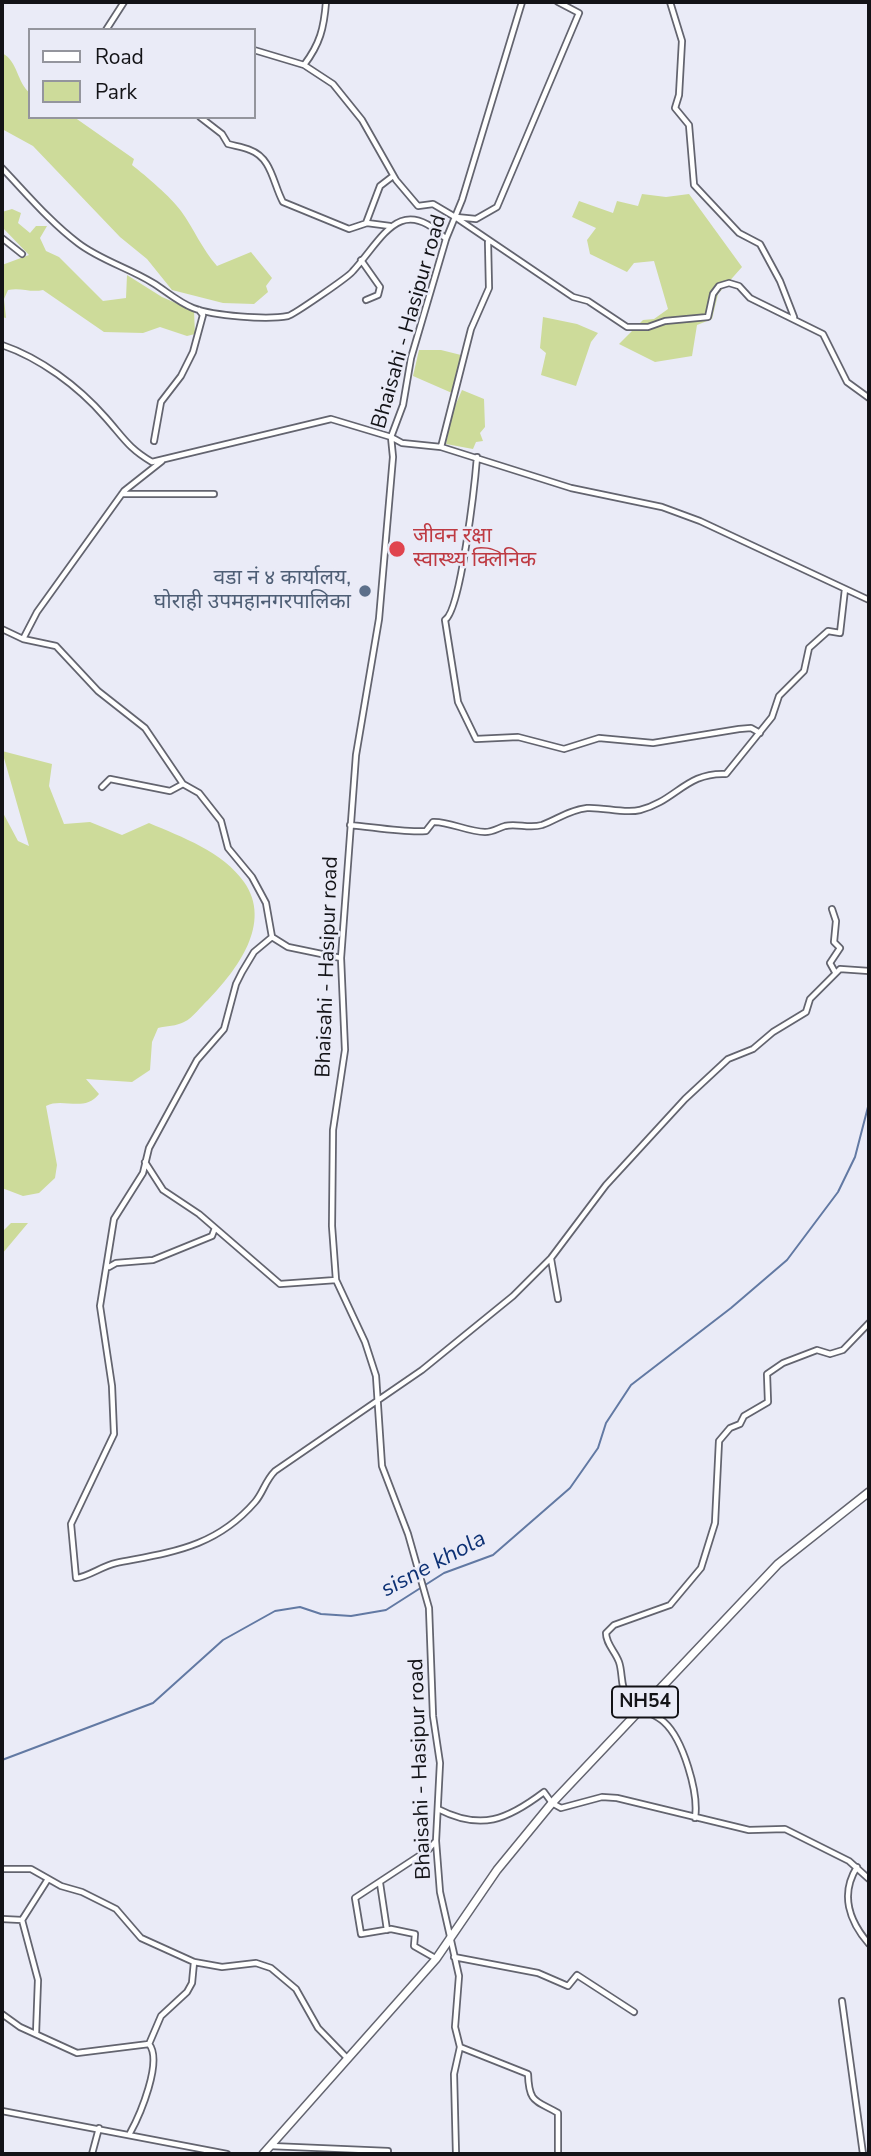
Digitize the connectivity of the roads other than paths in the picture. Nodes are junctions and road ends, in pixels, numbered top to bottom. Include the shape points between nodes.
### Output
1 (124, 2) edge
2 (326, 2) edge
3 (522, 2) edge
4 (558, 2) edge
5 (670, 2) edge
6 (107, 28) edge
7 (256, 51) edge
8 (304, 65) junction
9 (203, 119) edge
10 (2, 168) edge
11 (393, 176) junction
12 (455, 217) junction
13 (366, 223) junction
14 (391, 226) junction
15 (2, 238) edge
16 (446, 239) junction
17 (488, 241) junction
18 (22, 254) dead end
19 (361, 260) junction
20 (366, 300) dead end
21 (195, 309) junction
22 (794, 318) junction
23 (2, 345) edge
24 (869, 398) edge
25 (391, 436) junction
26 (154, 441) dead end
27 (441, 447) junction
28 (477, 457) junction
29 (163, 461) junction
30 (122, 494) junction
31 (214, 494) dead end
32 (845, 589) junction
33 (869, 600) edge
34 (2, 629) edge
35 (23, 639) junction
36 (760, 733) junction
37 (183, 784) junction
38 (102, 787) dead end
39 (350, 825) junction
40 (832, 909) dead end
41 (272, 937) junction
42 (341, 958) junction
43 (869, 971) edge
44 (835, 972) junction
45 (144, 1161) junction
46 (215, 1228) junction
47 (551, 1258) junction
48 (108, 1267) junction
49 (336, 1280) junction
50 (558, 1299) dead end
51 (869, 1323) edge
52 (379, 1398) junction
53 (869, 1492) edge
54 (639, 1708) junction
55 (552, 1803) junction
56 (438, 1810) junction
57 (695, 1818) junction
58 (436, 1841) junction
59 (857, 1867) junction
60 (2, 1868) edge
61 (48, 1879) junction
62 (869, 1879) edge
63 (380, 1883) junction
64 (2, 1919) edge
65 (22, 1920) junction
66 (387, 1930) junction
67 (451, 1939) junction
68 (869, 1944) edge
69 (454, 1957) junction
70 (436, 1959) junction
71 (194, 1962) junction
72 (842, 2001) dead end
73 (634, 2012) dead end
74 (2, 2014) edge
75 (36, 2034) junction
76 (149, 2044) junction
77 (460, 2047) junction
78 (349, 2060) junction
79 (2, 2111) edge
80 (99, 2128) junction
81 (130, 2133) junction
82 (269, 2146) junction
83 (388, 2151) dead end
84 (92, 2154) edge
85 (227, 2154) edge
86 (263, 2154) edge
87 (456, 2154) edge
88 (558, 2154) edge
89 (863, 2154) edge

1 - 6 street
2 - 8 street via 318,48
3 - 12 street, Bhaisahi - Hasipur road
4 - 12 street via 579,13 497,207 476,219
5 - 22 street via 682,41 675,108 688,125 694,186 739,233 760,244
7 - 8 street
8 - 11 street via 333,84 362,120
9 - 13 street via 228,144 249,149 261,158 270,168 283,202 349,229
10 - 21 street via 79,244
11 - 12 street via 418,206 433,204
11 - 13 street via 380,186
12 - 16 street, Bhaisahi - Hasipur road
12 - 17 street
13 - 14 street
14 - 16 street via 410,218 424,219
14 - 19 street
15 - 18 street
16 - 25 street, Bhaisahi - Hasipur road
17 - 22 street via 627,327 708,317 713,294 729,283
17 - 27 street via 489,288 471,329
19 - 20 street via 380,288 378,295
19 - 21 street via 352,273 289,316 256,319
21 - 26 street via 203,315 200,333 186,368 162,402
22 - 24 street via 823,334 847,382
23 - 29 street via 38,360 58,376 105,416 136,453
25 - 27 street via 402,443
25 - 29 street via 331,419 263,438 235,439
25 - 39 street, Bhaisahi - Hasipur road via 385,565 358,729
27 - 28 street
28 - 32 street via 571,488 621,496 682,514
28 - 36 street via 466,550 452,610 444,620 458,702 476,739 518,737 564,750 599,738 653,743 739,729
29 - 30 street
30 - 31 street
30 - 35 street via 37,612
32 - 33 street
32 - 36 street via 840,632 828,631 810,648 804,671 779,696 772,718
34 - 35 street
35 - 37 street via 56,646 98,691 145,728
36 - 39 street via 726,774 708,773 689,780 660,804 637,811 587,808 544,824 527,828 508,825 489,832 440,822 433,822 426,831 413,832
37 - 38 street via 170,791 110,779
37 - 41 street via 200,793 220,821 228,848 252,877 265,903
39 - 42 street, Bhaisahi - Hasipur road
40 - 44 street via 834,942 840,948 830,963
41 - 42 street via 288,947
41 - 45 street via 254,952 242,972 224,1029 197,1060
42 - 49 street, Bhaisahi - Hasipur road via 345,1051 332,1162
43 - 44 street via 846,968
44 - 47 street via 810,999 806,1012 753,1049 728,1059 685,1099 606,1185
45 - 46 street via 163,1190
45 - 48 street via 143,1173 114,1220
46 - 48 street via 212,1236 153,1260
46 - 49 street via 280,1284
47 - 50 street
47 - 52 street via 513,1296 422,1370
48 - 52 street via 100,1306 114,1434 71,1524 76,1578 107,1565 193,1547 225,1531 257,1501 275,1471
49 - 52 street, Bhaisahi - Hasipur road via 372,1361
51 - 54 street via 843,1350 830,1354 817,1350 767,1374 768,1402 723,1434 716,1466 715,1523 701,1568 670,1605 614,1625 606,1633 621,1665 627,1697
52 - 56 street, Bhaisahi - Hasipur road via 382,1466 429,1608 433,1716 440,1763
53 - 54 main road, NH54 via 778,1564
54 - 55 main road, NH54
54 - 57 street via 667,1725 681,1750 696,1792
55 - 56 street via 544,1791 515,1812 478,1821
55 - 57 street via 561,1808 602,1797 617,1798
55 - 67 main road, NH54 via 497,1870
56 - 58 street, Bhaisahi - Hasipur road
57 - 59 street via 749,1829 785,1829
58 - 63 street
58 - 67 street, Bhaisahi - Hasipur road via 440,1892
59 - 62 street
59 - 68 street via 847,1882 847,1895 854,1922
60 - 61 street via 31,1869
61 - 65 street
61 - 71 street via 116,1909 141,1938
63 - 66 street
63 - 66 street via 355,1898 361,1934
64 - 65 street
65 - 75 street via 38,1980
66 - 70 street via 415,1934 414,1946
67 - 69 street, Bhaisahi - Hasipur road
67 - 70 main road, NH54
69 - 73 street via 538,1973 568,1986 577,1975
69 - 77 street, Bhaisahi - Hasipur road via 458,1976 455,2027
70 - 78 main road, NH54
71 - 76 street via 192,1983 161,2016
71 - 78 street via 222,1967 256,1963 271,1968 296,1989 318,2028
72 - 89 street
74 - 75 street
75 - 76 street via 77,2053
76 - 81 street via 154,2053 150,2087
77 - 87 street, Bhaisahi - Hasipur road via 454,2074
77 - 88 street via 528,2074 529,2093 539,2105 558,2113
78 - 82 main road, NH54
79 - 80 street
80 - 81 street
80 - 84 street
81 - 85 street
82 - 83 street
82 - 86 main road, NH54

